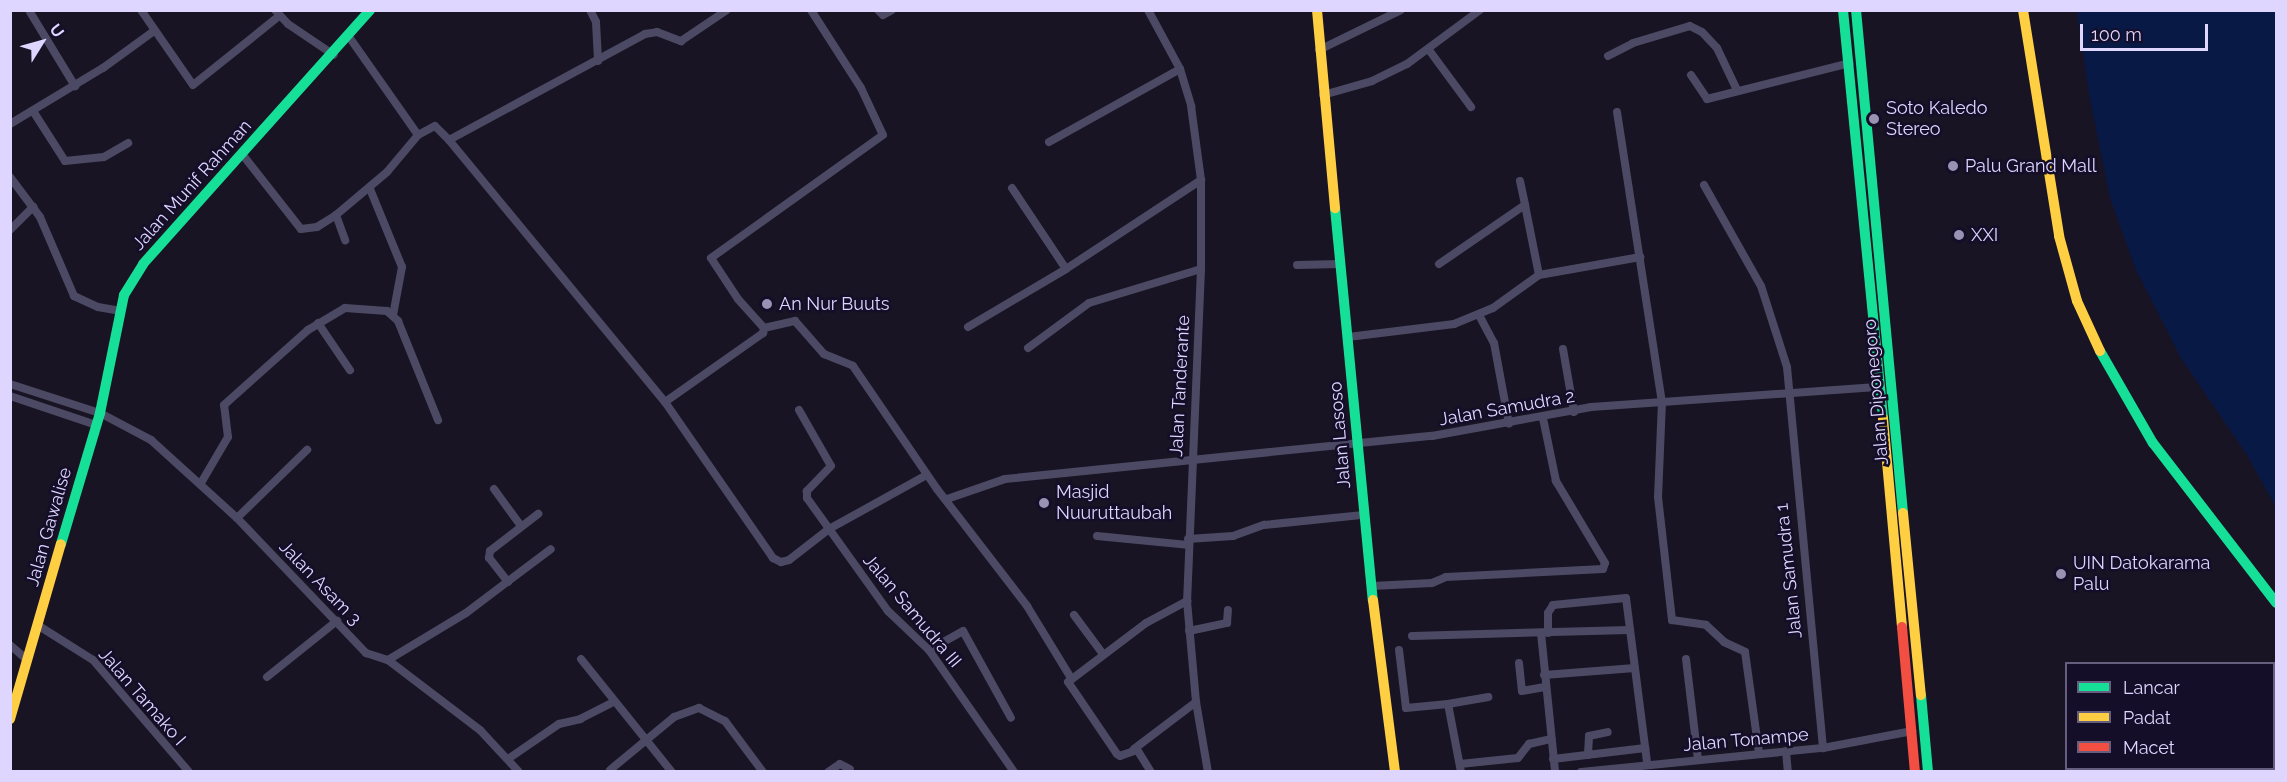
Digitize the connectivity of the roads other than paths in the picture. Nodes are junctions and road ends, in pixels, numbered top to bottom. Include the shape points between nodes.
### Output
1 (141, 10) edge
2 (370, 10) edge
3 (590, 10) edge
4 (726, 10) edge
5 (812, 10) edge
6 (878, 10) edge
7 (892, 10) edge
8 (1148, 10) edge
9 (1317, 10) edge
10 (1401, 10) edge
11 (1480, 10) edge
12 (1843, 10) edge
13 (1856, 10) edge
14 (2023, 10) edge
15 (30, 12) dead end
16 (277, 13) edge
17 (154, 31) junction
18 (349, 38) junction
19 (1319, 50) junction
20 (1429, 50) junction
21 (334, 55) junction
22 (1608, 56) dead end
23 (598, 61) junction
24 (1850, 63) junction
25 (1180, 69) junction
26 (1691, 75) dead end
27 (75, 86) junction
28 (1737, 90) junction
29 (1323, 95) junction
30 (1471, 107) dead end
31 (33, 111) junction
32 (1617, 112) dead end
33 (10, 124) edge
34 (418, 135) junction
35 (449, 140) junction
36 (1049, 142) dead end
37 (128, 143) dead end
38 (242, 154) junction
39 (10, 177) edge
40 (1201, 180) junction
41 (1520, 182) dead end
42 (1704, 185) dead end
43 (1012, 188) dead end
44 (370, 189) junction
45 (1526, 205) junction
46 (33, 207) junction
47 (336, 215) junction
48 (10, 230) edge
49 (345, 240) dead end
50 (1640, 257) junction
51 (1340, 264) junction
52 (1439, 264) dead end
53 (1297, 265) dead end
54 (1201, 269) junction
55 (1066, 270) junction
56 (1539, 275) junction
57 (121, 311) junction
58 (393, 315) junction
59 (1479, 315) junction
60 (318, 323) junction
61 (968, 327) dead end
62 (764, 328) junction
63 (1347, 337) junction
64 (1028, 348) dead end
65 (1563, 350) dead end
66 (350, 370) dead end
67 (10, 384) edge
68 (1880, 387) junction
69 (1786, 391) junction
70 (10, 396) edge
71 (665, 402) junction
72 (1662, 402) junction
73 (799, 410) dead end
74 (1574, 412) junction
75 (100, 413) junction
76 (1543, 418) junction
77 (438, 420) dead end
78 (1509, 424) junction
79 (96, 425) junction
80 (1357, 445) junction
81 (307, 450) dead end
82 (1191, 460) junction
83 (927, 475) junction
84 (201, 483) junction
85 (494, 489) dead end
86 (947, 499) junction
87 (538, 514) dead end
88 (1363, 515) junction
89 (237, 518) junction
90 (521, 526) junction
91 (828, 530) junction
92 (1097, 536) dead end
93 (1188, 542) junction
94 (551, 549) dead end
95 (508, 582) junction
96 (1372, 586) junction
97 (1187, 601) junction
98 (2277, 603) edge
99 (1228, 610) dead end
100 (1074, 615) dead end
101 (337, 621) junction
102 (39, 626) junction
103 (1630, 630) junction
104 (1189, 631) junction
105 (1544, 633) junction
106 (1412, 636) dead end
107 (10, 645) edge
108 (929, 650) junction
109 (1399, 650) dead end
110 (1103, 654) junction
111 (581, 659) dead end
112 (1686, 659) dead end
113 (27, 660) junction
114 (388, 660) junction
115 (1519, 663) dead end
116 (1635, 668) junction
117 (1544, 675) junction
118 (267, 677) dead end
119 (1071, 678) junction
120 (1545, 687) junction
121 (1488, 697) dead end
122 (613, 702) junction
123 (1196, 702) junction
124 (1448, 704) junction
125 (1011, 718) dead end
126 (10, 719) edge
127 (1912, 731) junction
128 (1608, 732) dead end
129 (1551, 739) junction
130 (646, 740) junction
131 (1645, 748) junction
132 (1823, 748) junction
133 (1134, 749) junction
134 (1786, 751) junction
135 (1760, 753) junction
136 (1588, 755) junction
137 (508, 759) junction
138 (1553, 759) junction
139 (1698, 759) junction
140 (1647, 763) junction
141 (1460, 768) edge
142 (850, 769) dead end
143 (186, 770) edge
144 (610, 770) dead end
145 (519, 771) edge
146 (672, 771) edge
147 (763, 771) edge
148 (828, 771) edge
149 (1014, 771) edge
150 (1152, 771) edge
151 (1208, 771) edge
152 (1395, 771) edge
153 (1555, 771) edge
154 (1581, 771) edge
155 (1788, 771) edge
156 (1915, 771) edge
157 (1929, 771) edge

1 - 17 street
2 - 18 main road, Jalan Munif Rahman
3 - 23 street via 596,22
4 - 23 street via 681,41 652,32
5 - 62 street via 861,88 883,134 711,258 738,299
6 - 7 street via 883,15
8 - 25 street, Jalan Tanderante
9 - 19 main road, Jalan Lasoso
10 - 19 street
11 - 20 street
12 - 24 main road, Jalan Diponegoro
13 - 157 main road, Jalan Diponegoro
14 - 98 main road via 2059,236 2077,301 2105,362 2153,443
15 - 27 street
16 - 17 street via 193,85
16 - 21 street
17 - 27 street
18 - 21 main road, Jalan Munif Rahman
18 - 34 street
19 - 29 main road, Jalan Lasoso
20 - 29 street via 1372,81
20 - 30 street
21 - 38 main road, Jalan Munif Rahman
22 - 28 street via 1633,43 1690,26 1718,48
23 - 35 street
24 - 28 street
24 - 68 main road, Jalan Diponegoro
25 - 36 street
25 - 40 street, Jalan Tanderante via 1191,106
26 - 28 street via 1707,99
27 - 31 street
29 - 51 main road, Jalan Lasoso
31 - 33 street
31 - 37 street via 65,161 104,157
32 - 50 street
34 - 35 street via 435,126
34 - 44 street
35 - 71 street
38 - 47 street via 301,229 316,227
38 - 57 main road, Jalan Munif Rahman via 143,264 124,295
39 - 46 street
40 - 54 street, Jalan Tanderante
40 - 55 street
41 - 45 street
42 - 69 street, Jalan Samudra 1 via 1772,309 1787,367
43 - 55 street
44 - 47 street
44 - 58 street via 402,267
45 - 52 street
45 - 56 street
46 - 48 street
46 - 57 street via 74,297 86,304
47 - 49 street
50 - 56 street
50 - 72 street
51 - 53 street
51 - 63 main road, Jalan Lasoso
54 - 64 street via 1089,303
54 - 82 street, Jalan Tanderante
55 - 61 street
56 - 59 street
57 - 75 main road, Jalan Munif Rahman
58 - 60 street via 371,307 345,308
58 - 77 street via 405,334
59 - 63 street via 1439,327
59 - 78 street via 1494,343
60 - 66 street
60 - 84 street via 224,405 228,437
62 - 71 street via 748,345
62 - 83 street via 795,321 824,354 849,362 905,436
63 - 80 main road, Jalan Lasoso
65 - 74 street
67 - 75 street, Jalan Asam 3
68 - 69 street, Jalan Samudra 2
68 - 127 main road, Jalan Diponegoro
69 - 72 street, Jalan Samudra 2
69 - 132 street, Jalan Samudra 1
70 - 79 street
71 - 91 street via 773,558 789,560
72 - 74 street, Jalan Samudra 2
72 - 135 street via 1658,497 1672,620 1706,625 1724,642 1745,652
73 - 91 street, Jalan Samudra III via 830,459 830,470 807,490 807,498
74 - 76 street, Jalan Samudra 2
75 - 79 main road, Jalan Gawalise
75 - 84 street, Jalan Asam 3 via 151,440
76 - 78 street, Jalan Samudra 2
76 - 96 street via 1556,481 1605,563 1604,569 1466,576 1432,583
78 - 80 street, Jalan Samudra 2
79 - 102 main road, Jalan Gawalise
80 - 82 street
80 - 88 main road, Jalan Lasoso
81 - 89 street
82 - 86 street via 1005,479
82 - 93 street, Jalan Tanderante
83 - 86 street
83 - 91 street
84 - 89 street, Jalan Asam 3
85 - 90 street
86 - 119 street via 1027,606
87 - 90 street
88 - 93 street via 1264,525 1223,538
88 - 96 main road, Jalan Lasoso
89 - 101 street, Jalan Asam 3
90 - 95 street via 488,555
91 - 108 street, Jalan Samudra III via 888,611
92 - 93 street
93 - 97 street, Jalan Tanderante
94 - 95 street
95 - 114 street
96 - 152 main road, Jalan Lasoso
97 - 104 street, Jalan Tanderante
97 - 110 street via 1146,623
99 - 104 street via 1227,623
100 - 110 street
101 - 114 street, Jalan Asam 3 via 366,653
101 - 118 street
102 - 113 main road, Jalan Gawalise
102 - 143 street, Jalan Tamako I via 93,660
103 - 105 street
103 - 105 street via 1627,599 1622,596 1553,605
103 - 116 street
104 - 123 street, Jalan Tanderante
105 - 106 street
105 - 117 street
107 - 113 street
108 - 125 street via 963,631
108 - 149 street, Jalan Samudra III
109 - 124 street via 1406,708
110 - 119 street
111 - 122 street
112 - 139 street
113 - 126 main road, Jalan Gawalise
114 - 137 street, Jalan Asam 3 via 480,730
115 - 120 street via 1522,691
116 - 117 street
116 - 131 street
117 - 120 street
119 - 133 street via 1069,685 1117,754
120 - 129 street
121 - 124 street
122 - 130 street
122 - 137 street via 580,719 559,724
123 - 133 street
123 - 151 street, Jalan Tanderante
124 - 141 street
127 - 132 street, Jalan Tonampe
127 - 156 main road, Jalan Diponegoro
128 - 136 street via 1589,736
129 - 138 street
129 - 141 street via 1529,744 1518,758
130 - 144 street
130 - 146 street
130 - 147 street via 680,713 706,709 725,721
131 - 136 street
131 - 140 street
132 - 134 street, Jalan Tonampe
133 - 150 street
134 - 135 street, Jalan Tonampe
134 - 155 street
135 - 139 street, Jalan Tonampe
136 - 138 street
137 - 145 street, Jalan Asam 3
138 - 153 street
139 - 140 street, Jalan Tonampe
140 - 154 street, Jalan Tonampe
142 - 148 street via 840,764

